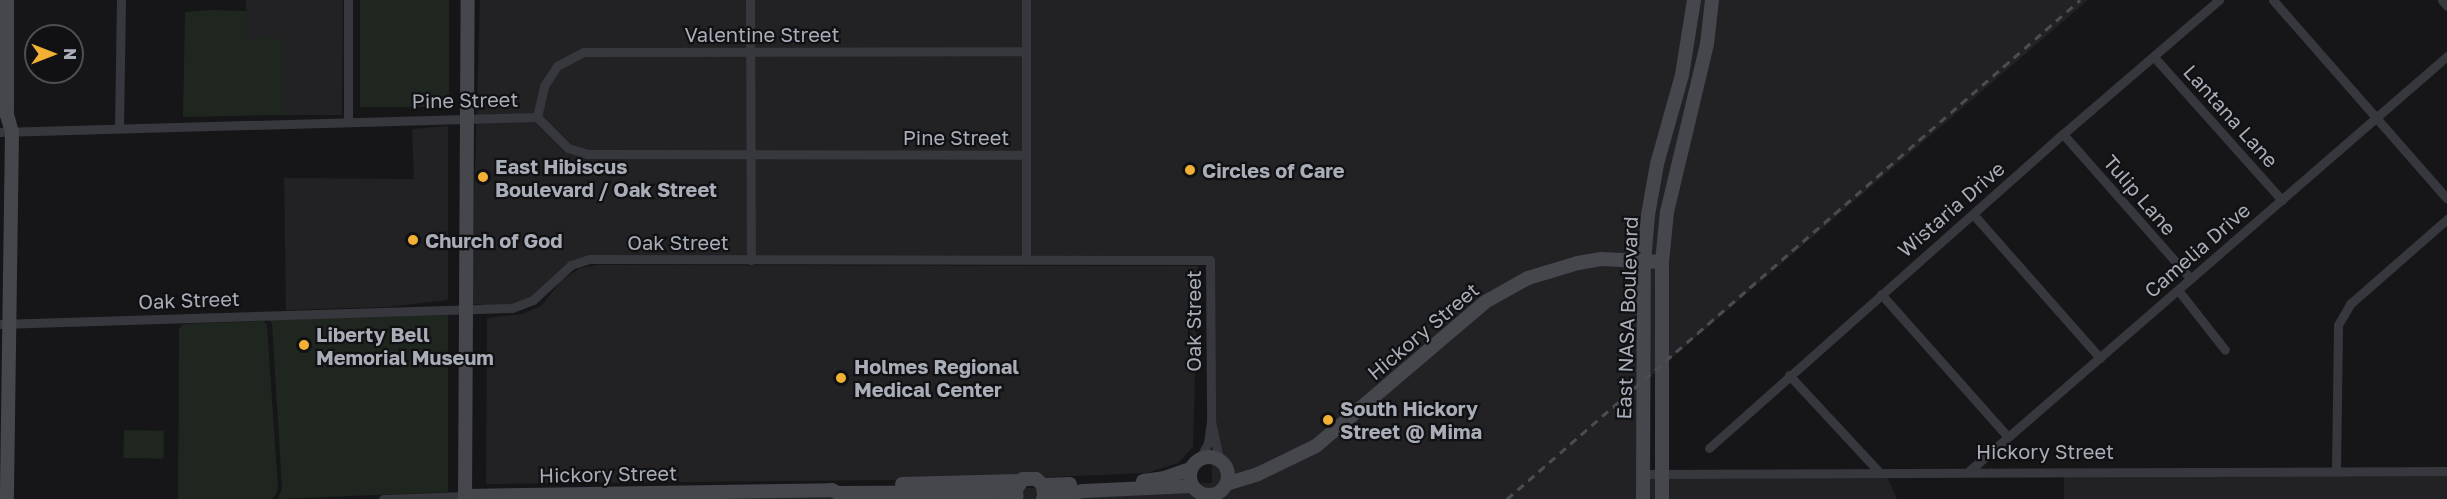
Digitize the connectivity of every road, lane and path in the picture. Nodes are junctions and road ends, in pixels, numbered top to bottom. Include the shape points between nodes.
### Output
1 (7, 0) edge
2 (121, 0) edge
3 (348, 0) edge
4 (468, 0) edge
5 (750, 0) edge
6 (1026, 0) edge
7 (1694, 0) edge
8 (1712, 0) edge
9 (2219, 0) edge
10 (2273, 0) edge
11 (2442, 0) edge
12 (2447, 6) edge
13 (1026, 51) junction
14 (750, 52) junction
15 (2447, 56) edge
16 (2154, 57) junction
17 (1682, 75) junction
18 (1699, 80) junction
19 (537, 117) junction
20 (2375, 117) junction
21 (466, 118) junction
22 (348, 121) junction
23 (119, 128) junction
24 (6, 132) edge
25 (2063, 134) junction
26 (751, 155) junction
27 (1026, 156) junction
28 (2447, 199) edge
29 (2282, 200) junction
30 (1973, 214) junction
31 (2447, 219) edge
32 (1026, 258) junction
33 (751, 260) junction
34 (1644, 261) junction
35 (1662, 262) junction
36 (2191, 279) junction
37 (2178, 290) junction
38 (1881, 294) junction
39 (465, 309) junction
40 (5, 324) edge
41 (2225, 350) dead end
42 (2100, 358) junction
43 (1789, 375) junction
44 (1211, 421) junction
45 (2008, 437) junction
46 (1709, 448) dead end
47 (1200, 458) junction
48 (1222, 462) junction
49 (1190, 469) junction
50 (1261, 471) junction
51 (1969, 471) junction
52 (2336, 471) junction
53 (2447, 471) edge
54 (1879, 472) junction
55 (1662, 473) junction
56 (1643, 474) junction
57 (1020, 481) junction
58 (1226, 484) junction
59 (1192, 486) junction
60 (924, 488) junction
61 (1043, 494) edge
62 (465, 497) edge
63 (1017, 497) edge
64 (7, 499) edge
65 (383, 499) edge
66 (1643, 499) edge
67 (1662, 499) edge

1 - 24 street
2 - 23 street
3 - 22 street
4 - 21 street
5 - 14 street
6 - 13 street
7 - 17 street, East NASA Boulevard
8 - 18 street, East NASA Boulevard
9 - 16 street, Wistaria Drive
10 - 20 street
11 - 12 street
13 - 14 street, Valentine Street
13 - 27 street
14 - 19 street, Valentine Street via 583,52 558,66 544,86
14 - 26 street
15 - 20 street, Camelia Drive
16 - 25 street, Wistaria Drive
16 - 29 street, Lantana Lane
17 - 18 street
17 - 34 street, East NASA Boulevard via 1657,164
18 - 35 street, East NASA Boulevard via 1673,179
19 - 21 street, Pine Street
19 - 26 street, Pine Street via 568,148 588,154
20 - 28 street
20 - 29 street, Camelia Drive
21 - 22 street, Pine Street
21 - 39 street
22 - 23 street, Pine Street
23 - 24 street, Pine Street
24 - 40 street
25 - 30 street, Wistaria Drive
25 - 36 street, Tulip Lane
26 - 27 street, Pine Street
26 - 33 street
27 - 32 street
29 - 36 street, Camelia Drive
30 - 38 street, Wistaria Drive
30 - 42 street
31 - 52 street via 2350,304 2338,325
32 - 33 street, Oak Street
32 - 44 street, Oak Street via 1210,260
33 - 39 street, Oak Street via 590,259 571,265 524,305
34 - 35 street, Hickory Street
34 - 50 street, Hickory Street via 1578,263 1528,278 1485,302 1316,446
34 - 56 street, East NASA Boulevard
35 - 55 street, East NASA Boulevard
36 - 37 street, Camelia Drive
37 - 41 street
37 - 42 street, Camelia Drive
38 - 43 street, Wistaria Drive
38 - 45 street
39 - 40 street, Oak Street
39 - 62 street
40 - 64 street
42 - 45 street, Camelia Drive
43 - 46 street, Wistaria Drive
43 - 54 street
44 - 47 street, Oak Street via 1208,443
44 - 48 street, Oak Street
45 - 51 street, Camelia Drive
47 - 48 street
47 - 49 street
48 - 50 street, Hickory Street via 1241,471
48 - 58 street
49 - 59 street
49 - 61 street via 1153,480
50 - 58 street, Hickory Street
51 - 52 street, Hickory Street
51 - 54 street, Hickory Street
52 - 53 street, Hickory Street
54 - 55 street, Hickory Street
55 - 56 street, Hickory Street
55 - 67 street, East NASA Boulevard
56 - 66 street, East NASA Boulevard
57 - 60 street, Hickory Street
57 - 61 street, Hickory Street via 1036,478
57 - 63 street
58 - 59 street via 1220,492 1210,495 1199,493
59 - 61 street
60 - 62 street, Hickory Street via 838,493 832,490
60 - 63 street, Hickory Street via 997,492
62 - 65 street, Hickory Street

